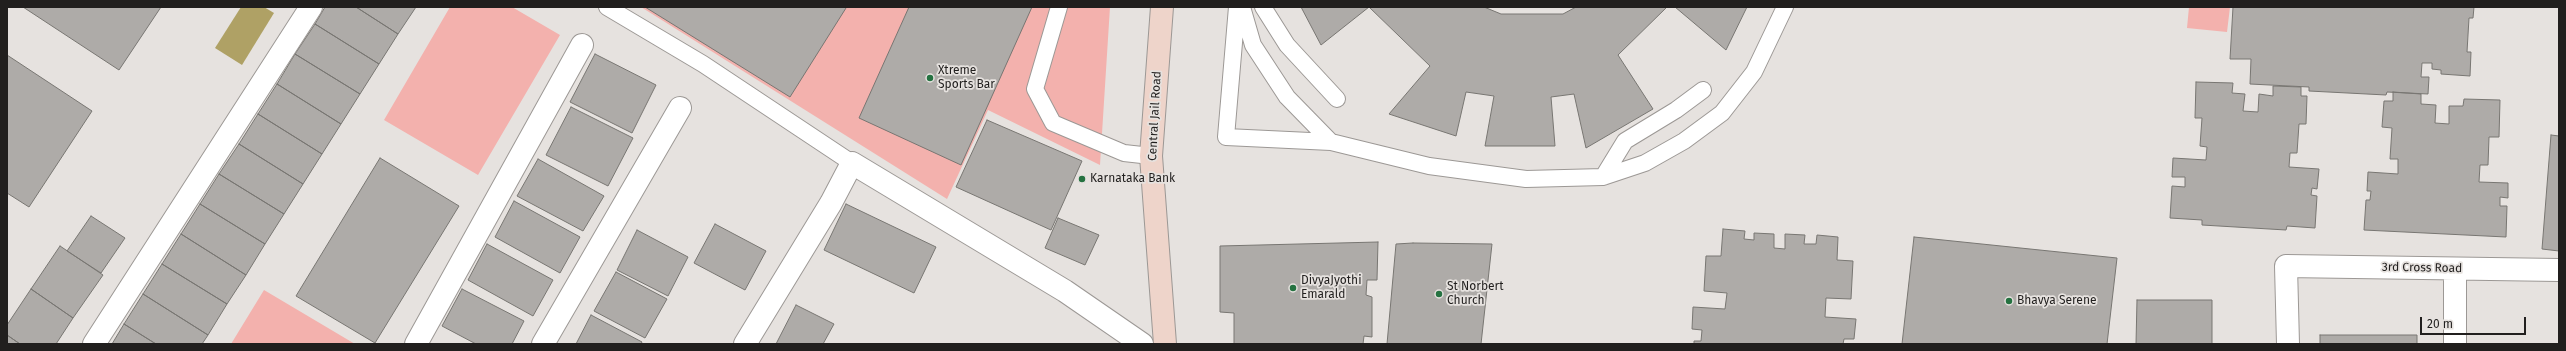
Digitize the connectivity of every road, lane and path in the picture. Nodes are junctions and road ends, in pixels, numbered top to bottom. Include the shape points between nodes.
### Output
1 (311, 7) edge
2 (607, 7) edge
3 (1059, 7) edge
4 (1162, 7) edge
5 (1237, 7) edge
6 (1242, 7) edge
7 (1263, 7) edge
8 (1785, 7) edge
9 (582, 45) dead end
10 (1702, 90) dead end
11 (1337, 99) dead end
12 (680, 108) dead end
13 (1331, 142) junction
14 (1151, 156) junction
15 (852, 163) junction
16 (1603, 177) junction
17 (2455, 269) junction
18 (2559, 270) edge
19 (94, 344) edge
20 (416, 344) edge
21 (543, 344) edge
22 (745, 344) edge
23 (1142, 344) edge
24 (1165, 344) edge
25 (2288, 344) edge
26 (2455, 344) edge

1 - 19 street
2 - 15 lane via 703,64
3 - 14 lane via 1035,89 1053,123 1124,154
4 - 14 main road, Central Jail Road
5 - 13 lane via 1226,136
6 - 13 lane via 1253,45 1282,91
7 - 11 lane via 1287,45
8 - 16 lane via 1754,72 1722,113 1684,141 1645,163
9 - 20 street
10 - 16 lane via 1676,110 1625,141
12 - 21 street
13 - 16 lane via 1430,166 1526,179
14 - 24 main road, Central Jail Road
15 - 22 street via 831,203
15 - 23 street via 1065,291
17 - 18 street, 3rd Cross Road
17 - 25 street, 3rd Cross Road via 2286,266
17 - 26 street

